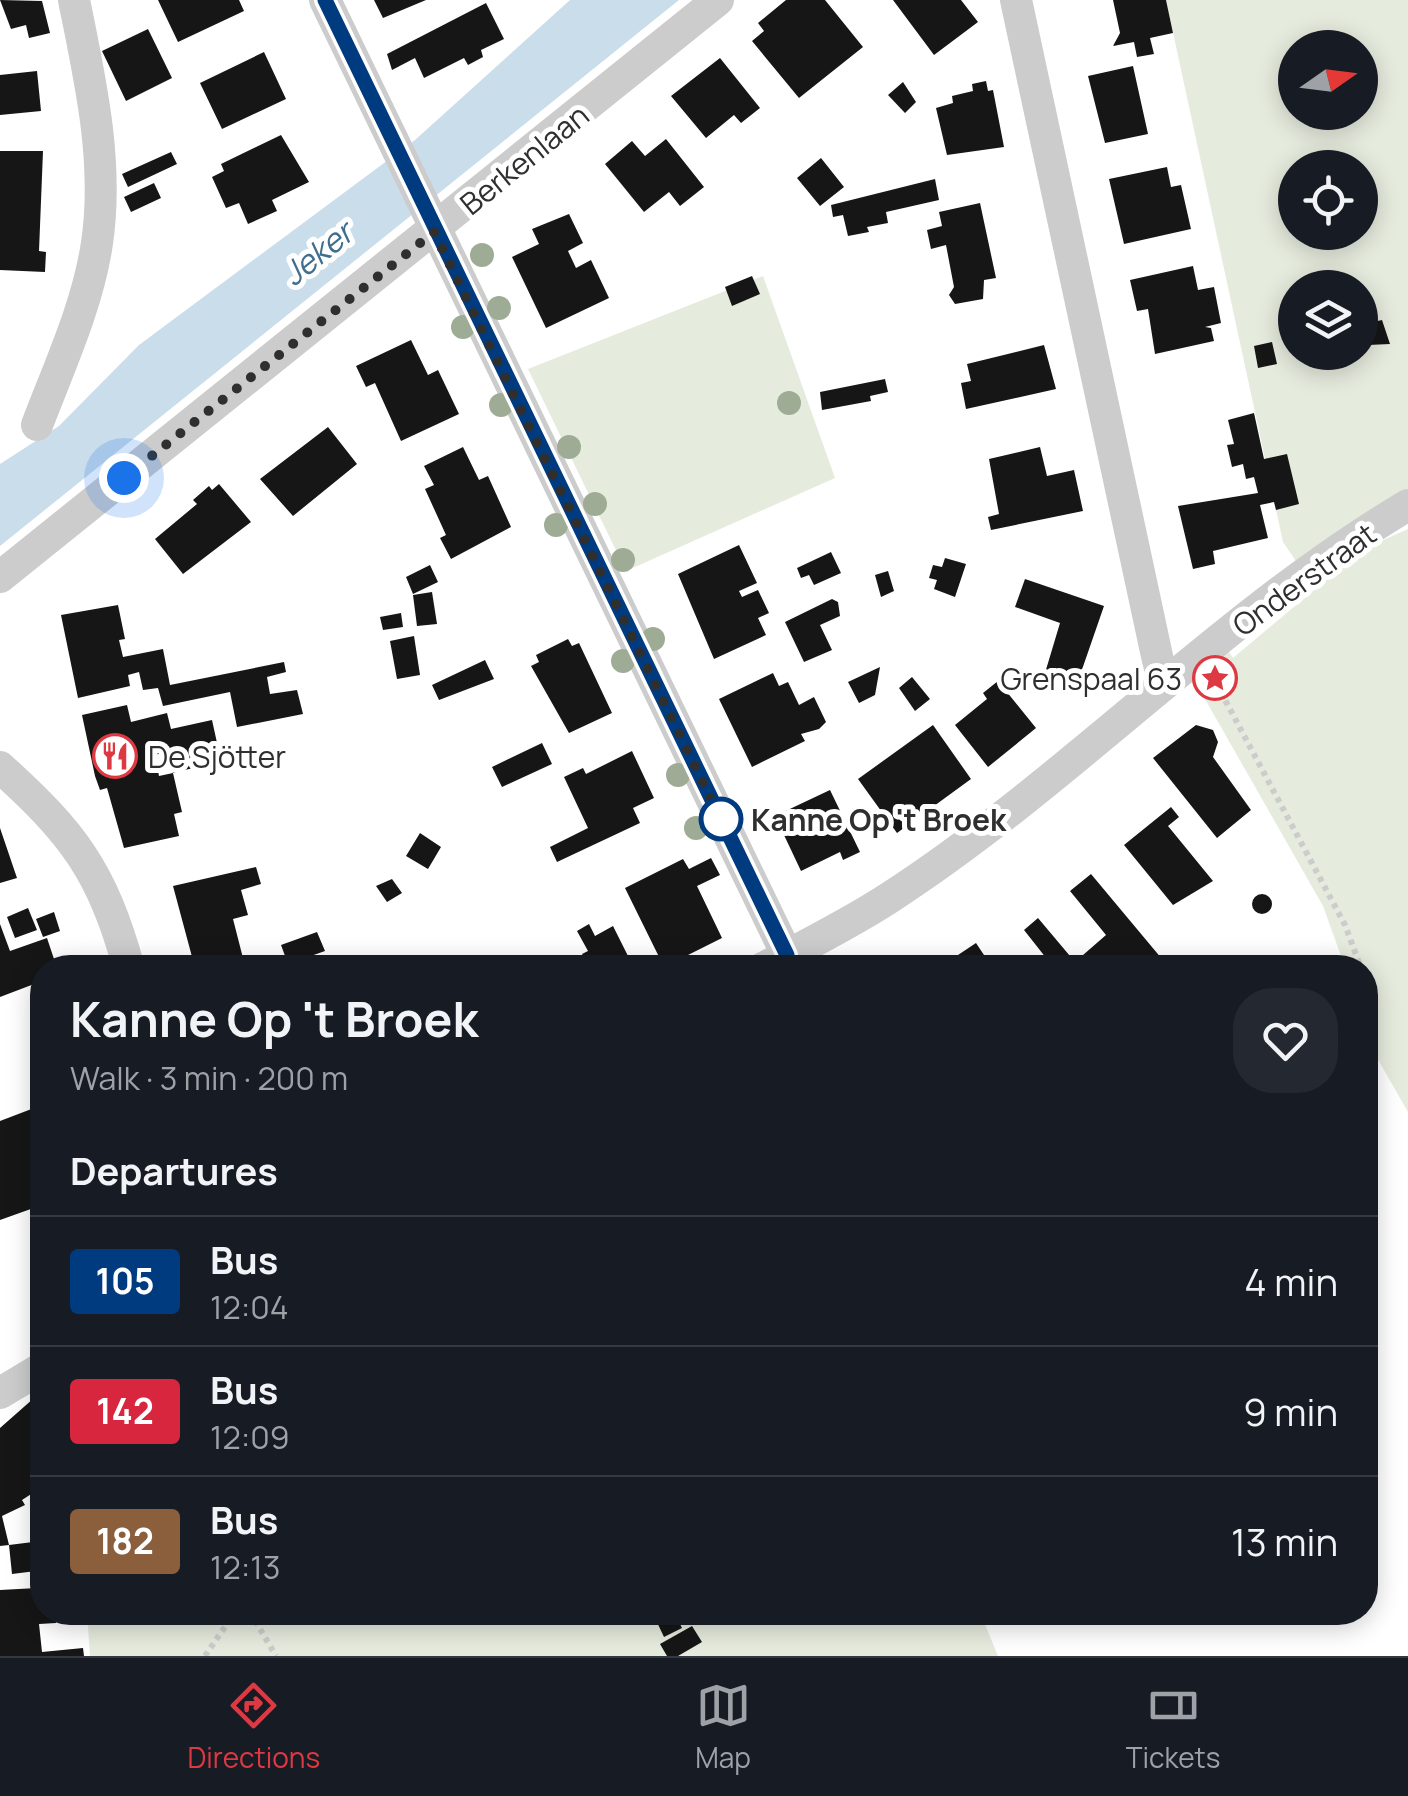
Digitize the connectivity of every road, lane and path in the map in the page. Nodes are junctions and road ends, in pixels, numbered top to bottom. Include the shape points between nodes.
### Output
1 (74, 0) edge
2 (325, 0) edge
3 (718, 0) edge
4 (1016, 0) edge
5 (430, 222) junction
6 (37, 426) dead end
7 (1408, 505) edge
8 (0, 577) edge
9 (1201, 655) junction
10 (1163, 684) junction
11 (0, 767) edge
12 (124, 955) edge
13 (772, 955) edge
14 (786, 955) edge
15 (1355, 955) edge
16 (30, 1375) edge
17 (0, 1393) edge
18 (226, 1625) edge
19 (258, 1625) edge
20 (205, 1656) edge
21 (276, 1656) edge

1 - 6 street via 98,122 97,243
2 - 5 street
3 - 5 street, Berkenlaan
4 - 10 street
5 - 8 street, Berkenlaan
5 - 13 street
7 - 9 street, Onderstraat
9 - 10 street, Onderstraat
9 - 15 path
10 - 14 street, Onderstraat via 888,899
11 - 12 street via 83,854 101,883
16 - 17 street
18 - 20 path
19 - 21 path

